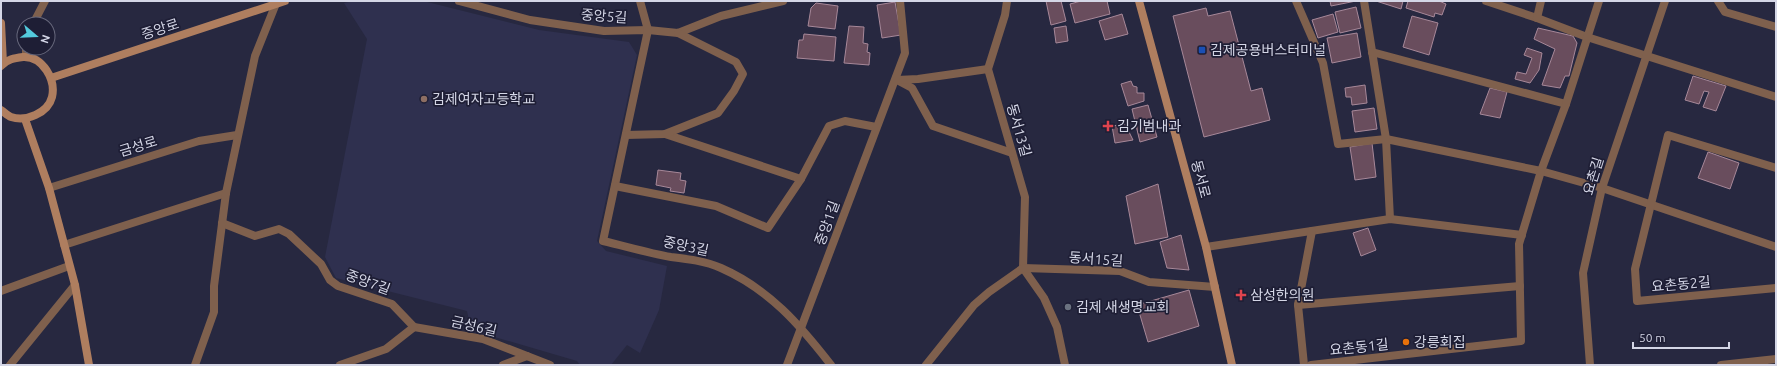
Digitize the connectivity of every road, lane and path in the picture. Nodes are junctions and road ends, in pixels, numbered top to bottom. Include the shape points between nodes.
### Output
1 (46, 1) edge
2 (285, 1) edge
3 (459, 1) edge
4 (640, 1) edge
5 (782, 1) edge
6 (900, 1) edge
7 (1007, 1) edge
8 (1140, 1) edge
9 (1296, 1) edge
10 (1364, 1) edge
11 (1486, 1) edge
12 (1541, 1) edge
13 (1599, 1) edge
14 (1665, 1) edge
15 (1718, 1) edge
16 (277, 2) edge
17 (38, 16) edge
18 (1537, 18) junction
19 (1, 23) edge
20 (1776, 27) edge
21 (648, 30) junction
22 (678, 33) junction
23 (1587, 37) junction
24 (1372, 52) junction
25 (1646, 55) junction
26 (26, 57) joint
27 (2, 64) edge
28 (988, 69) junction
29 (51, 78) junction
30 (897, 80) junction
31 (1776, 97) edge
32 (1566, 104) junction
33 (1, 110) edge
34 (25, 119) junction
35 (876, 127) junction
36 (665, 134) junction
37 (237, 135) junction
38 (626, 135) junction
39 (1386, 139) junction
40 (1012, 153) junction
41 (1776, 168) edge
42 (1541, 170) junction
43 (801, 179) junction
44 (615, 186) junction
45 (49, 188) junction
46 (1602, 188) junction
47 (226, 193) junction
48 (1651, 206) junction
49 (1390, 218) junction
50 (222, 223) junction
51 (1312, 231) junction
52 (1522, 235) junction
53 (64, 245) junction
54 (1206, 247) junction
55 (1776, 247) edge
56 (69, 266) junction
57 (1022, 268) junction
58 (75, 285) junction
59 (1520, 286) junction
60 (1215, 287) junction
61 (1776, 288) edge
62 (1, 291) edge
63 (1298, 305) junction
64 (414, 326) junction
65 (802, 327) junction
66 (527, 356) junction
67 (1776, 359) edge
68 (10, 365) edge
69 (89, 365) edge
70 (195, 365) edge
71 (340, 365) edge
72 (503, 365) edge
73 (550, 365) edge
74 (787, 365) edge
75 (831, 365) edge
76 (926, 365) edge
77 (1065, 365) edge
78 (1232, 365) edge
79 (1304, 365) edge
80 (1312, 365) edge
81 (1590, 365) edge
82 (1721, 365) edge

1 - 17 street
2 - 16 street, 중앙로
3 - 21 street, 중앙5길 via 530,20 604,31
4 - 21 street, 중앙3길
5 - 22 street, 중앙5길 via 721,16
6 - 30 street, 중앙1길 via 905,53
7 - 28 street
8 - 54 street, 동서로
9 - 39 street via 1323,63 1338,144
10 - 24 street
11 - 18 street
12 - 18 street
13 - 23 street, 요촌동1길
14 - 25 street, 요촌길
15 - 20 street via 1725,12
16 - 29 street, 중앙로
16 - 37 street via 255,56
18 - 23 street
19 - 27 street
21 - 22 street, 중앙5길
21 - 38 street, 중앙3길
22 - 36 street, 중앙5길 via 736,62 743,74 718,113
23 - 25 street
23 - 32 street, 요촌동1길
24 - 32 street
24 - 39 street
25 - 31 street
25 - 46 street, 요촌길
26 - 27 street via 14,58
26 - 29 street via 43,64
28 - 30 street
28 - 40 street, 동서13길
29 - 34 street via 52,98 42,112
30 - 35 street, 중앙1길
30 - 40 street via 912,88 933,126
32 - 42 street, 요촌동1길
33 - 34 street via 11,117
34 - 45 street
35 - 43 street via 845,121 829,126
35 - 65 street, 중앙1길
36 - 38 street
36 - 43 street
37 - 45 street, 금성로 via 199,141
37 - 47 street
38 - 44 street, 중앙3길
39 - 42 street
39 - 49 street
40 - 57 street, 동서13길 via 1025,197
41 - 48 street, 요촌동2길 via 1668,135
42 - 46 street
42 - 52 street, 요촌동1길
43 - 44 street via 768,228 716,206
44 - 65 street, 중앙3길 via 603,241 720,267 774,300
45 - 53 street
46 - 48 street
46 - 81 street, 요촌길 via 1583,273
47 - 50 street
47 - 53 street
48 - 55 street
48 - 61 street, 요촌동2길 via 1635,269 1637,301
49 - 51 street
49 - 52 street
50 - 64 street, 중앙7길 via 255,236 279,229 289,234 321,264 330,280 338,286 392,304
50 - 70 street via 214,286 214,312
51 - 54 street
51 - 63 street
52 - 59 street, 요촌동1길 via 1519,244
53 - 56 street
54 - 60 street, 동서로
56 - 58 street
56 - 62 street
57 - 60 street, 동서15길 via 1120,271 1150,282
57 - 76 street via 974,305
57 - 77 street via 1044,298 1057,327
58 - 68 street
58 - 69 street
59 - 63 street
59 - 80 street, 요촌동1길 via 1521,341
60 - 78 street, 동서로
63 - 79 street
64 - 66 street, 금성6길 via 483,338
64 - 71 street via 386,349
65 - 74 street, 중앙1길
65 - 75 street
66 - 72 street
66 - 73 street, 금성6길
67 - 82 street

